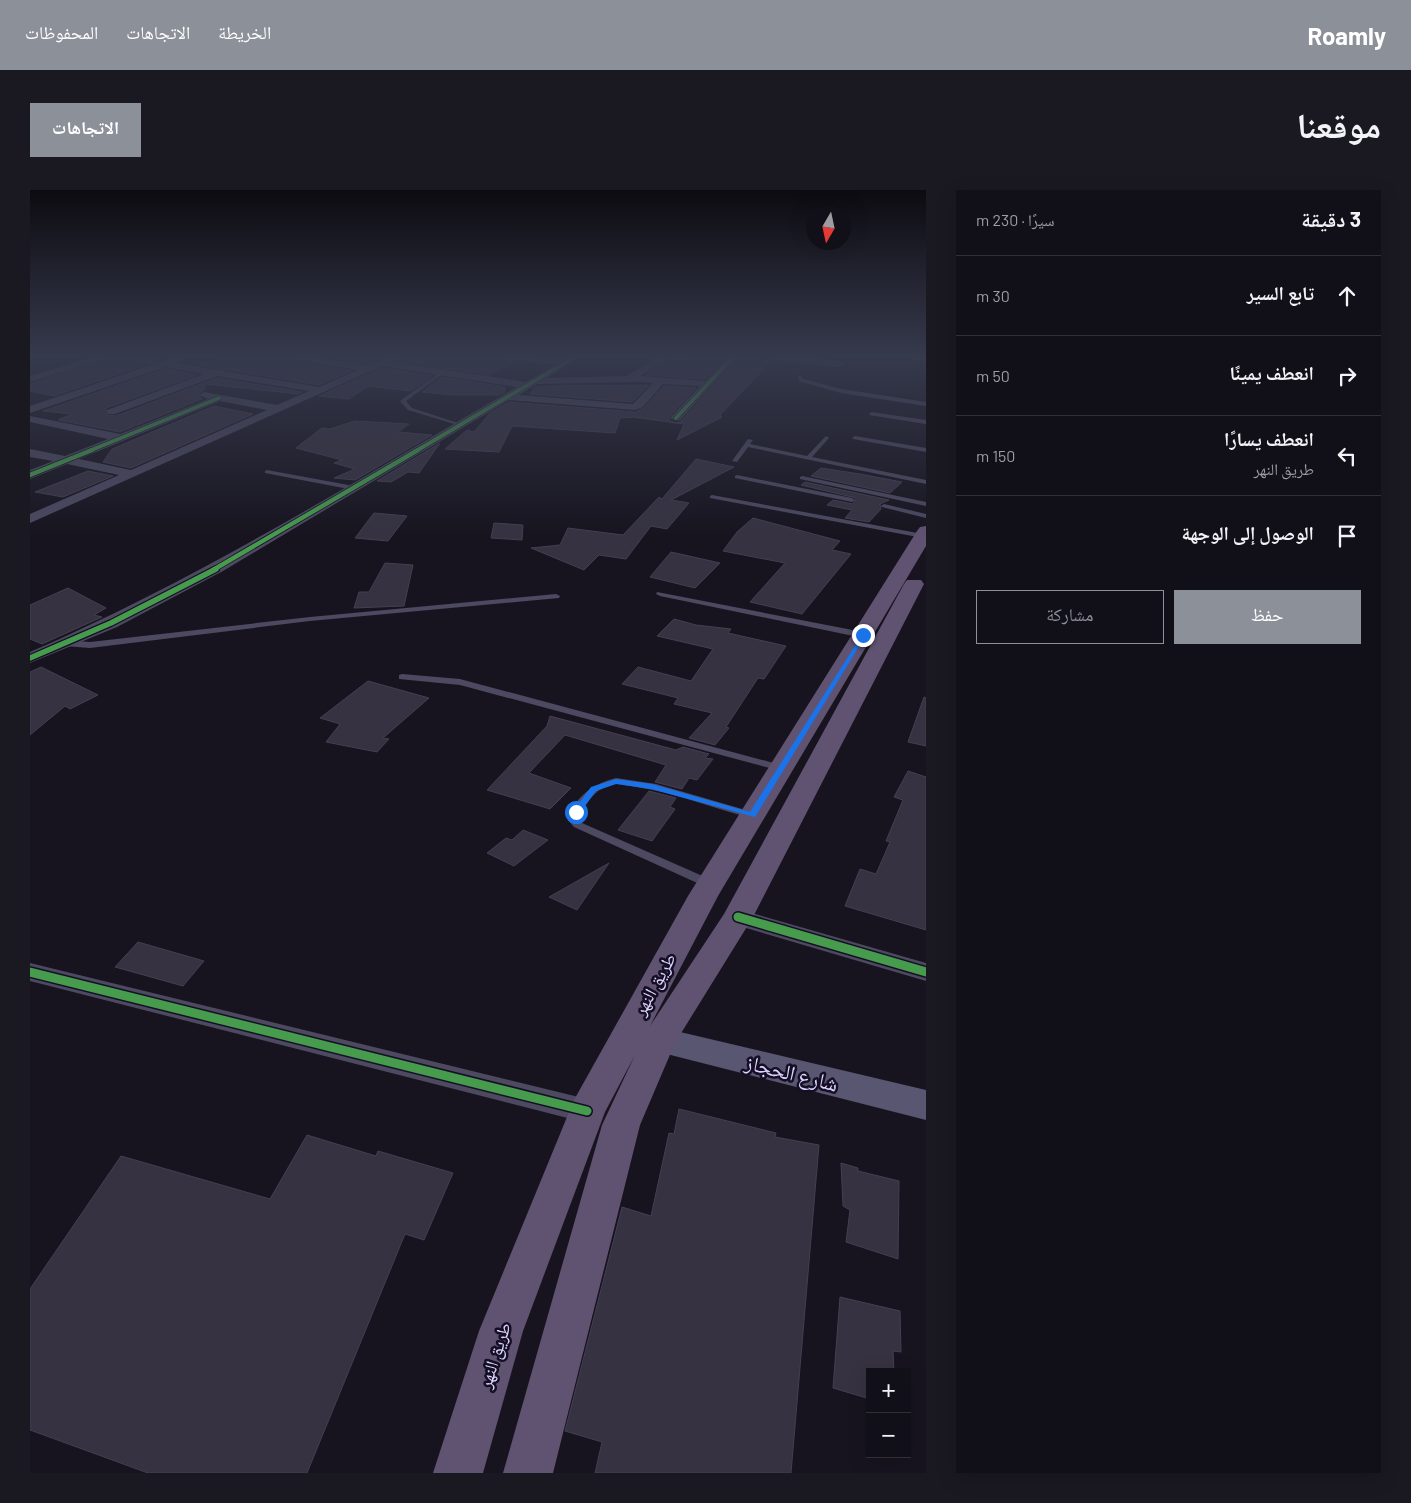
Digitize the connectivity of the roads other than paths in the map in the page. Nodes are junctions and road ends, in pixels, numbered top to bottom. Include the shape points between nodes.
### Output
1 (173, 417) edge
2 (261, 417) edge
3 (434, 417) edge
4 (473, 417) edge
5 (891, 417) edge
6 (30, 419) edge
7 (926, 422) edge
8 (459, 425) junction
9 (121, 438) junction
10 (826, 438) dead end
11 (855, 438) dead end
12 (926, 450) edge
13 (30, 453) edge
14 (808, 458) junction
15 (67, 460) junction
16 (735, 461) dead end
17 (267, 472) dead end
18 (134, 474) junction
19 (30, 475) edge
20 (737, 477) dead end
21 (802, 478) dead end
22 (926, 482) edge
23 (354, 488) junction
24 (712, 497) dead end
25 (852, 500) dead end
26 (884, 506) dead end
27 (30, 519) edge
28 (924, 545) edge
29 (660, 594) dead end
30 (556, 596) dead end
31 (863, 635) junction
32 (64, 643) junction
33 (30, 658) edge
34 (402, 677) dead end
35 (781, 768) junction
36 (752, 815) junction
37 (710, 884) junction
38 (738, 917) junction
39 (30, 972) edge
40 (926, 972) edge
41 (659, 1040) junction
42 (926, 1105) edge
43 (587, 1111) junction
44 (458, 1473) edge
45 (528, 1473) edge

1 - 9 street
2 - 18 street
3 - 8 lane
4 - 8 street
5 - 7 lane
6 - 9 street
8 - 23 street
9 - 15 street
10 - 14 lane
11 - 12 lane
13 - 15 street
14 - 16 lane via 749,442
14 - 22 lane
15 - 18 street
15 - 19 street
17 - 23 lane
18 - 27 street
20 - 25 lane
21 - 28 lane
23 - 32 street via 218,568 111,623
24 - 28 lane
26 - 28 lane
28 - 31 main road, طريق النهر
28 - 38 main road, طريق النهر
29 - 31 lane
30 - 32 lane via 320,618 90,645
31 - 35 main road, طريق النهر
32 - 33 street
34 - 35 lane via 460,682
35 - 36 main road, طريق النهر
36 - 37 main road, طريق النهر
36 - 37 lane via 652,786 616,781 593,789 576,812 574,820 582,827
37 - 43 main road, طريق النهر
38 - 40 street
38 - 41 main road, طريق النهر
39 - 43 street
41 - 42 main road, شارع الحجاز
41 - 45 main road, طريق النهر via 621,1125
43 - 44 main road, طريق النهر via 501,1331

